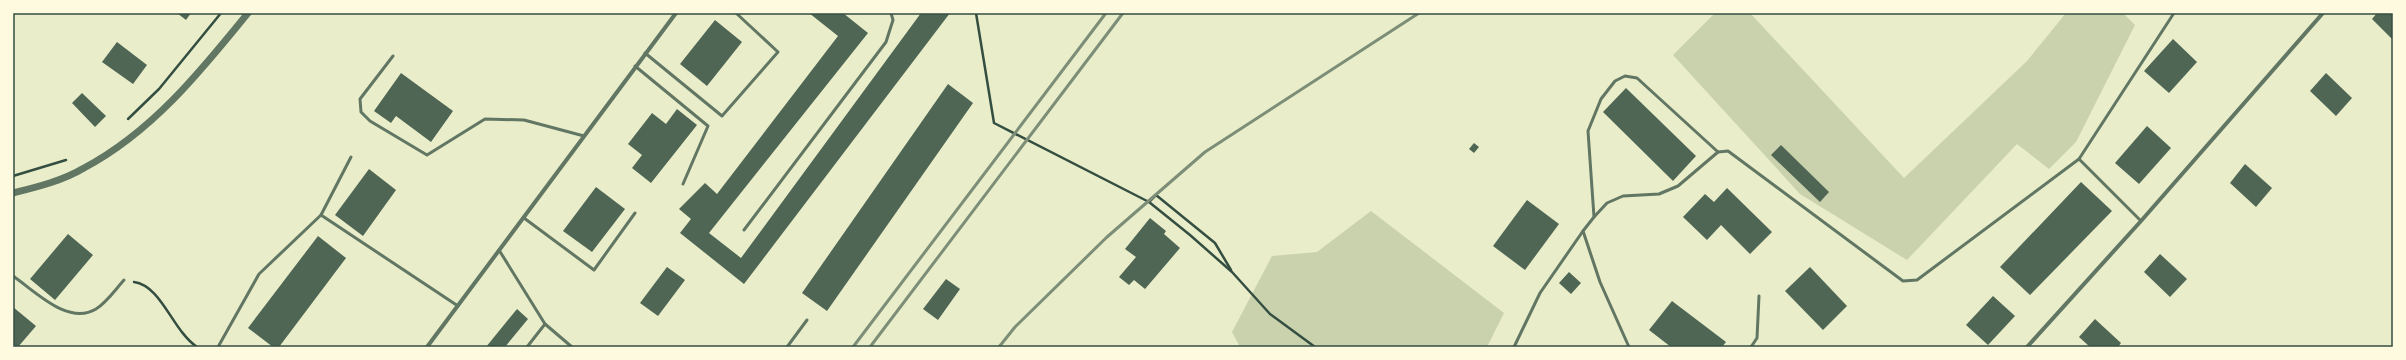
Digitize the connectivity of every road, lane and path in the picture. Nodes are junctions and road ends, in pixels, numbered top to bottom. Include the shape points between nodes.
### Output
1 (221, 13) edge
2 (248, 13) edge
3 (676, 13) edge
4 (736, 13) edge
5 (891, 13) edge
6 (976, 13) edge
7 (2174, 13) edge
8 (2323, 13) edge
9 (645, 53) junction
10 (393, 56) dead end
11 (635, 66) junction
12 (125, 122) dead end
13 (584, 136) junction
14 (1718, 152) junction
15 (351, 157) dead end
16 (74, 158) dead end
17 (2079, 159) junction
18 (13, 176) edge
19 (683, 184) dead end
20 (13, 194) edge
21 (1148, 202) junction
22 (635, 213) dead end
23 (321, 215) junction
24 (1594, 217) junction
25 (524, 218) junction
26 (2141, 221) junction
27 (744, 230) dead end
28 (1583, 231) junction
29 (499, 250) junction
30 (1232, 272) junction
31 (13, 276) edge
32 (124, 280) joint
33 (1759, 296) dead end
34 (458, 306) junction
35 (807, 320) dead end
36 (545, 324) junction
37 (2030, 343) junction
38 (197, 347) edge
39 (218, 347) edge
40 (427, 347) edge
41 (527, 347) edge
42 (572, 347) edge
43 (787, 347) edge
44 (1315, 347) edge
45 (1514, 347) edge
46 (1629, 347) edge
47 (1751, 347) edge
48 (2026, 347) edge
49 (2035, 347) edge

1 - 12 path via 159,89
2 - 20 street via 196,77 131,139 84,169 55,182
3 - 9 street
4 - 9 lane via 778,52 722,116
5 - 27 lane via 893,20 886,42
6 - 21 path via 994,122
7 - 17 lane
8 - 26 street
9 - 11 street
10 - 13 lane via 360,99 361,112 370,121 427,155 485,119 524,120
11 - 13 street
11 - 19 lane via 708,126
13 - 25 street
14 - 17 lane via 1728,151 1903,281 1918,280
14 - 24 lane via 1678,186 1659,194 1623,196 1607,203
14 - 24 lane via 1637,78 1625,76 1615,80 1601,99 1588,131
15 - 23 lane
16 - 18 path
17 - 26 lane
21 - 30 path
21 - 30 path via 1156,195 1215,243
22 - 25 lane via 594,270
23 - 34 lane
23 - 39 lane via 259,274
24 - 28 lane
25 - 29 street
26 - 37 street
28 - 45 lane via 1540,293
28 - 46 lane via 1600,282
29 - 34 street
29 - 36 lane
30 - 44 path via 1270,314
31 - 32 lane via 62,310 73,313 87,313 96,309
32 - 38 path via 141,283 154,291 186,340
33 - 47 lane via 1758,338
34 - 40 street
35 - 43 lane
36 - 41 lane
36 - 42 lane
37 - 48 street
37 - 49 lane

